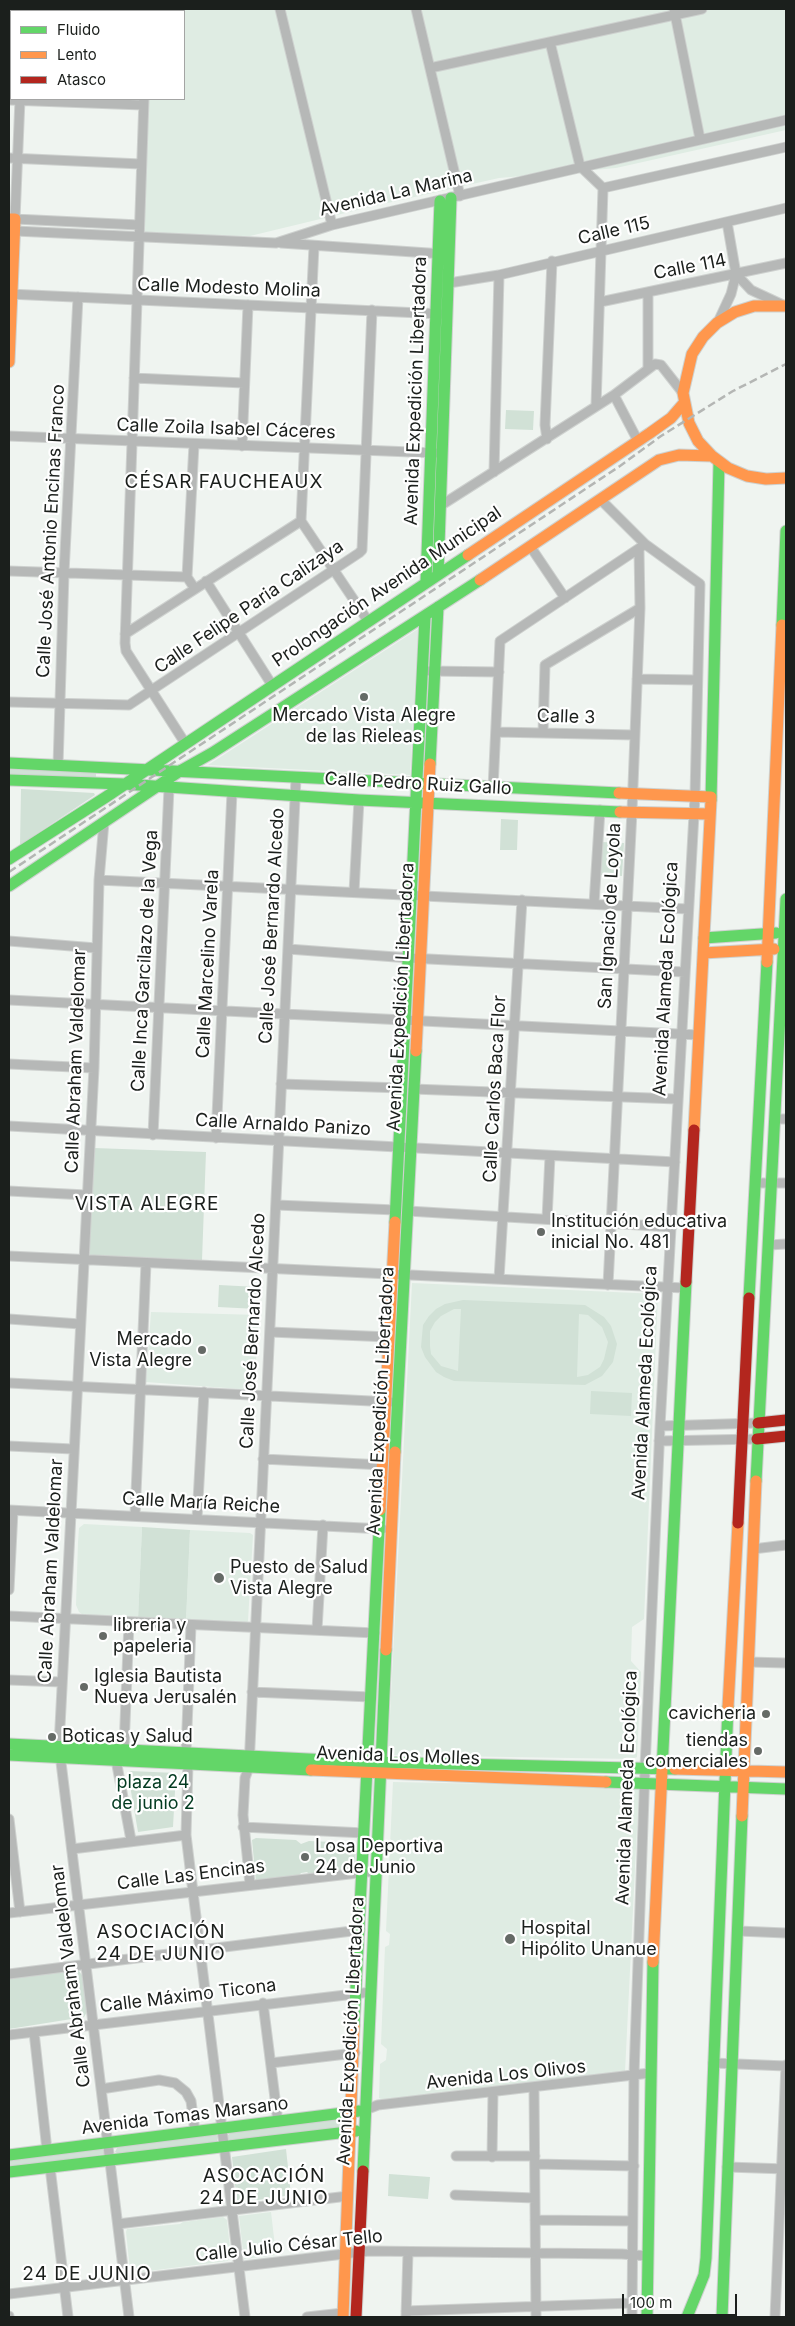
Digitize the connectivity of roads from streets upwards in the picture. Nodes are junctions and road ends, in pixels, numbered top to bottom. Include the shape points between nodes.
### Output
1 (280, 9) edge
2 (416, 9) edge
3 (702, 9) edge
4 (674, 12) edge
5 (10, 40) edge
6 (550, 42) junction
7 (9, 64) edge
8 (430, 68) junction
9 (20, 100) edge
10 (61, 100) edge
11 (144, 102) edge
12 (786, 120) edge
13 (700, 139) junction
14 (786, 147) edge
15 (13, 159) edge
16 (141, 164) junction
17 (580, 166) junction
18 (603, 188) junction
19 (450, 198) junction
20 (786, 208) edge
21 (727, 222) junction
22 (12, 225) edge
23 (139, 225) junction
24 (332, 225) junction
25 (138, 236) junction
26 (276, 243) junction
27 (314, 246) junction
28 (600, 251) junction
29 (443, 254) junction
30 (552, 261) junction
31 (786, 263) edge
32 (499, 274) junction
33 (736, 274) junction
34 (449, 283) junction
35 (648, 292) junction
36 (10, 294) edge
37 (78, 297) junction
38 (137, 300) junction
39 (600, 302) junction
40 (248, 305) junction
41 (785, 306) edge
42 (311, 308) junction
43 (372, 310) junction
44 (441, 314) junction
45 (717, 323) junction
46 (9, 362) edge
47 (648, 369) junction
48 (134, 378) junction
49 (244, 383) junction
50 (614, 395) junction
51 (684, 398) junction
52 (596, 406) junction
53 (9, 436) edge
54 (71, 439) junction
55 (547, 439) junction
56 (132, 441) junction
57 (638, 441) junction
58 (194, 444) junction
59 (242, 446) junction
60 (305, 448) junction
61 (367, 451) junction
62 (436, 453) junction
63 (715, 459) junction
64 (494, 472) junction
65 (786, 478) edge
66 (600, 499) junction
67 (440, 506) junction
68 (301, 521) junction
69 (786, 532) edge
70 (786, 542) edge
71 (530, 546) junction
72 (642, 546) junction
73 (334, 570) junction
74 (9, 571) edge
75 (64, 573) junction
76 (438, 574) junction
77 (127, 575) junction
78 (187, 577) junction
79 (206, 581) junction
80 (426, 582) junction
81 (717, 583) junction
82 (700, 584) junction
83 (195, 589) junction
84 (565, 598) junction
85 (438, 607) junction
86 (640, 608) junction
87 (425, 617) junction
88 (368, 621) junction
89 (240, 633) junction
90 (125, 634) junction
91 (784, 644) edge
92 (422, 671) junction
93 (435, 672) junction
94 (499, 672) junction
95 (637, 679) junction
96 (698, 680) junction
97 (272, 685) junction
98 (152, 691) junction
99 (9, 702) edge
100 (60, 704) junction
101 (497, 732) junction
102 (543, 733) junction
103 (635, 735) junction
104 (185, 743) junction
105 (9, 763) edge
106 (58, 766) junction
107 (102, 768) junction
108 (147, 770) junction
109 (180, 772) junction
110 (296, 778) junction
111 (9, 780) edge
112 (104, 784) junction
113 (124, 784) junction
114 (417, 784) junction
115 (430, 785) junction
116 (164, 788) junction
117 (493, 788) junction
118 (232, 792) junction
119 (632, 795) junction
120 (295, 796) junction
121 (695, 796) junction
122 (711, 797) junction
123 (359, 800) junction
124 (416, 802) junction
125 (429, 802) junction
126 (106, 803) junction
127 (600, 810) junction
128 (632, 812) junction
129 (710, 814) junction
130 (694, 815) junction
131 (104, 822) junction
132 (9, 859) edge
133 (99, 880) junction
134 (165, 883) junction
135 (9, 886) edge
136 (228, 886) junction
137 (290, 889) junction
138 (354, 892) junction
139 (412, 894) junction
140 (424, 895) junction
141 (786, 899) edge
142 (522, 900) junction
143 (594, 904) junction
144 (627, 905) junction
145 (688, 909) junction
146 (785, 933) edge
147 (768, 934) junction
148 (704, 938) junction
149 (9, 941) edge
150 (96, 948) junction
151 (784, 948) edge
152 (288, 949) junction
153 (767, 950) junction
154 (703, 953) junction
155 (415, 958) junction
156 (518, 963) junction
157 (624, 968) junction
158 (685, 972) junction
159 (9, 1000) edge
160 (96, 1004) junction
161 (159, 1007) junction
162 (222, 1010) junction
163 (284, 1014) junction
164 (411, 1020) junction
165 (515, 1026) junction
166 (620, 1031) junction
167 (681, 1034) junction
168 (699, 1035) junction
169 (9, 1064) edge
170 (94, 1068) junction
171 (281, 1084) junction
172 (408, 1088) junction
173 (511, 1092) junction
174 (617, 1097) junction
175 (677, 1099) junction
176 (780, 1119) edge
177 (9, 1126) edge
178 (91, 1132) junction
179 (153, 1135) junction
180 (216, 1138) junction
181 (278, 1142) junction
182 (405, 1148) junction
183 (507, 1153) junction
184 (550, 1156) junction
185 (614, 1159) junction
186 (675, 1162) junction
187 (755, 1183) junction
188 (786, 1183) edge
189 (772, 1184) junction
190 (9, 1191) edge
191 (86, 1195) junction
192 (276, 1206) junction
193 (402, 1210) junction
194 (503, 1216) junction
195 (547, 1219) junction
196 (611, 1223) junction
197 (672, 1226) junction
198 (786, 1244) edge
199 (769, 1245) junction
200 (9, 1256) edge
201 (83, 1260) junction
202 (146, 1263) junction
203 (272, 1269) junction
204 (392, 1274) junction
205 (405, 1275) junction
206 (499, 1279) junction
207 (608, 1285) junction
208 (668, 1287) junction
209 (685, 1288) junction
210 (9, 1319) edge
211 (80, 1324) junction
212 (270, 1332) junction
213 (389, 1338) junction
214 (9, 1383) edge
215 (77, 1387) junction
216 (141, 1390) junction
217 (204, 1392) junction
218 (267, 1396) junction
219 (386, 1402) junction
220 (398, 1402) junction
221 (786, 1420) edge
222 (743, 1423) junction
223 (758, 1423) junction
224 (679, 1425) junction
225 (660, 1426) junction
226 (786, 1436) edge
227 (742, 1439) junction
228 (757, 1439) junction
229 (678, 1440) junction
230 (659, 1441) junction
231 (9, 1446) edge
232 (73, 1449) junction
233 (264, 1459) junction
234 (383, 1465) junction
235 (11, 1510) edge
236 (70, 1513) junction
237 (135, 1516) junction
238 (197, 1519) junction
239 (260, 1522) junction
240 (323, 1525) junction
241 (380, 1529) junction
242 (392, 1529) junction
243 (786, 1545) edge
244 (753, 1549) junction
245 (9, 1590) edge
246 (9, 1616) edge
247 (65, 1619) junction
248 (129, 1622) junction
249 (191, 1625) junction
250 (256, 1628) junction
251 (317, 1630) junction
252 (375, 1633) junction
253 (749, 1662) junction
254 (786, 1663) edge
255 (9, 1680) edge
256 (62, 1682) junction
257 (252, 1692) junction
258 (371, 1697) junction
259 (9, 1744) edge
260 (124, 1749) junction
261 (60, 1752) junction
262 (9, 1755) edge
263 (187, 1758) junction
264 (116, 1760) junction
265 (249, 1761) junction
266 (368, 1767) junction
267 (381, 1768) junction
268 (644, 1768) junction
269 (662, 1769) junction
270 (725, 1770) junction
271 (745, 1771) junction
272 (786, 1772) edge
273 (644, 1783) junction
274 (662, 1784) junction
275 (724, 1786) junction
276 (744, 1787) junction
277 (786, 1789) edge
278 (9, 1819) edge
279 (243, 1827) junction
280 (364, 1832) junction
281 (186, 1835) junction
282 (130, 1840) junction
283 (72, 1849) junction
284 (362, 1871) junction
285 (376, 1871) junction
286 (250, 1884) junction
287 (193, 1892) junction
288 (79, 1905) junction
289 (20, 1912) junction
290 (9, 1913) edge
291 (360, 1930) junction
292 (738, 1931) junction
293 (786, 1933) edge
294 (200, 1951) junction
295 (86, 1964) junction
296 (9, 1974) edge
297 (358, 1992) junction
298 (371, 1992) junction
299 (263, 2003) junction
300 (207, 2010) junction
301 (93, 2024) junction
302 (34, 2032) junction
303 (9, 2035) edge
304 (355, 2053) junction
305 (271, 2063) junction
306 (713, 2063) junction
307 (732, 2063) junction
308 (786, 2065) edge
309 (650, 2073) junction
310 (634, 2075) junction
311 (534, 2088) junction
312 (101, 2089) junction
313 (493, 2092) junction
314 (365, 2110) junction
315 (350, 2113) junction
316 (278, 2122) junction
317 (221, 2129) junction
318 (364, 2130) junction
319 (195, 2132) junction
320 (350, 2132) junction
321 (108, 2143) junction
322 (223, 2146) junction
323 (47, 2150) junction
324 (9, 2155) edge
325 (456, 2156) dead end
326 (492, 2157) junction
327 (110, 2160) junction
328 (534, 2160) junction
329 (634, 2166) junction
330 (50, 2167) junction
331 (727, 2167) junction
332 (784, 2169) edge
333 (9, 2172) edge
334 (455, 2195) dead end
335 (348, 2196) junction
336 (535, 2198) junction
337 (231, 2210) junction
338 (535, 2220) junction
339 (632, 2221) junction
340 (118, 2224) junction
341 (359, 2252) junction
342 (408, 2252) junction
343 (346, 2253) junction
344 (535, 2255) junction
345 (633, 2255) junction
346 (648, 2256) junction
347 (238, 2266) junction
348 (125, 2280) junction
349 (64, 2287) junction
350 (9, 2294) edge
351 (632, 2303) junction
352 (536, 2306) junction
353 (406, 2314) edge
354 (343, 2315) edge
355 (68, 2317) edge
356 (129, 2317) edge
357 (245, 2317) edge
358 (307, 2317) edge
359 (356, 2317) edge
360 (536, 2317) edge
361 (632, 2317) edge
362 (647, 2317) edge
363 (687, 2317) edge
364 (722, 2317) edge
365 (775, 2317) edge

1 - 24 street
2 - 8 street, Avenida Expedición Libertadora
3 - 4 street
4 - 6 street
4 - 13 street
5 - 7 street
6 - 8 street
6 - 17 street
8 - 19 street, Avenida Expedición Libertadora
9 - 15 street
10 - 11 street
11 - 16 street
12 - 13 street, Avenida La Marina
13 - 17 street, Avenida La Marina
14 - 18 street
15 - 16 street
15 - 22 street
16 - 23 street
17 - 18 street
17 - 19 street, Avenida La Marina
18 - 28 street
19 - 24 street, Avenida La Marina
19 - 29 street, Avenida Expedición Libertadora
20 - 21 street, Calle 115
21 - 28 street, Calle 115
21 - 33 street
22 - 23 street
22 - 25 street, Avenida La Marina
22 - 36 street
23 - 25 street
24 - 26 street, Avenida La Marina
25 - 26 street, Avenida La Marina
25 - 38 street
26 - 27 street
27 - 29 street
27 - 42 street
28 - 30 street, Calle 115
28 - 39 street
29 - 34 street, Avenida Expedición Libertadora
29 - 44 street, Avenida Expedición Libertadora
30 - 32 street, Calle 115
30 - 55 street
31 - 33 street, Calle 114
32 - 34 street, Calle 115
32 - 64 street
33 - 35 street, Calle 114
33 - 41 street via 751,290
33 - 45 street via 731,294
34 - 44 street, Avenida Expedición Libertadora
35 - 39 street, Calle 114
35 - 47 street
36 - 37 street, Calle Modesto Molina
36 - 46 street
37 - 38 street, Calle Modesto Molina
37 - 54 street, Calle José Antonio Encinas Franco
38 - 40 street, Calle Modesto Molina
38 - 48 street
39 - 52 street
40 - 42 street, Calle Modesto Molina
40 - 49 street
41 - 45 street via 764,305 744,309
42 - 43 street, Calle Modesto Molina
42 - 60 street
43 - 44 street, Calle Modesto Molina
43 - 61 street, Calle Felipe Paria Calizaya
44 - 62 street, Avenida Expedición Libertadora
45 - 51 street via 692,354 686,373
47 - 50 street
47 - 51 street via 655,364 661,365
48 - 49 street
48 - 56 street
49 - 59 street
50 - 52 street
50 - 57 street
51 - 57 street, Prolongación Avenida Municipal via 661,426
51 - 63 street via 693,432
52 - 55 street
53 - 54 street, Calle Zoila Isabel Cáceres
54 - 56 street, Calle Zoila Isabel Cáceres
54 - 75 street, Calle José Antonio Encinas Franco
55 - 64 street
56 - 58 street, Calle Zoila Isabel Cáceres
56 - 77 street
57 - 76 street, Prolongación Avenida Municipal
58 - 59 street, Calle Zoila Isabel Cáceres
58 - 78 street
59 - 60 street, Calle Zoila Isabel Cáceres
60 - 61 street, Calle Zoila Isabel Cáceres
60 - 68 street
61 - 62 street, Calle Zoila Isabel Cáceres
61 - 73 street, Calle Felipe Paria Calizaya via 362,550
62 - 67 street, Avenida Expedición Libertadora
62 - 80 street, Avenida Expedición Libertadora
63 - 65 street via 746,476
63 - 66 street via 679,454 665,457
63 - 81 street, Avenida Alameda Ecológica
64 - 67 street
66 - 71 street
66 - 72 street
67 - 76 street, Avenida Expedición Libertadora
68 - 73 street
68 - 79 street
69 - 70 street
70 - 91 street
71 - 84 street
71 - 85 street
72 - 82 street
72 - 84 street
72 - 86 street, San Ignacio de Loyola
73 - 88 street
73 - 89 street, Calle Felipe Paria Calizaya
74 - 75 street
75 - 77 street
75 - 100 street, Calle José Antonio Encinas Franco
76 - 80 street, Prolongación Avenida Municipal
77 - 78 street
77 - 90 street
78 - 83 street
79 - 83 street
79 - 89 street
80 - 88 street, Prolongación Avenida Municipal
81 - 82 street
81 - 122 street, Avenida Alameda Ecológica
82 - 96 street, Avenida Alameda Ecológica
83 - 90 street
84 - 94 street via 500,641
85 - 87 street
85 - 93 street, Avenida Expedición Libertadora
86 - 95 street, San Ignacio de Loyola
86 - 102 street via 545,665
87 - 92 street, Avenida Expedición Libertadora
87 - 109 street
88 - 97 street, Prolongación Avenida Municipal
89 - 97 street
89 - 98 street, Calle Felipe Paria Calizaya
90 - 98 street via 126,651
91 - 147 street
92 - 93 street
92 - 114 street, Avenida Expedición Libertadora
93 - 94 street
93 - 115 street, Avenida Expedición Libertadora
94 - 101 street
95 - 96 street
95 - 103 street, San Ignacio de Loyola
96 - 121 street, Avenida Alameda Ecológica
97 - 104 street, Prolongación Avenida Municipal
98 - 100 street, Calle Felipe Paria Calizaya via 125,706
98 - 104 street
99 - 100 street, Calle Felipe Paria Calizaya
100 - 106 street, Calle José Antonio Encinas Franco
101 - 102 street, Calle 3
101 - 117 street
102 - 103 street, Calle 3
103 - 119 street, San Ignacio de Loyola
104 - 108 street, Prolongación Avenida Municipal
105 - 106 street, Calle Pedro Ruiz Gallo
106 - 107 street, Calle Pedro Ruiz Gallo
107 - 108 street, Calle Pedro Ruiz Gallo
107 - 112 street
108 - 109 street, Calle Pedro Ruiz Gallo
108 - 113 street, Prolongación Avenida Municipal
109 - 110 street, Calle Pedro Ruiz Gallo
109 - 116 street
110 - 114 street, Calle Pedro Ruiz Gallo
110 - 120 street, Calle José Bernardo Alcedo
111 - 112 street, Calle Pedro Ruiz Gallo
112 - 113 street, Calle Pedro Ruiz Gallo
112 - 126 street
113 - 116 street, Calle Pedro Ruiz Gallo
113 - 126 street, Prolongación Avenida Municipal
114 - 115 street, Calle Pedro Ruiz Gallo
114 - 124 street, Avenida Expedición Libertadora
115 - 117 street, Calle Pedro Ruiz Gallo
115 - 125 street, Avenida Expedición Libertadora
116 - 118 street, Calle Pedro Ruiz Gallo
116 - 131 street
116 - 134 street, Calle Inca Garcilazo de la Vega
117 - 119 street, Calle Pedro Ruiz Gallo
118 - 120 street, Calle Pedro Ruiz Gallo
118 - 136 street, Calle Marcelino Varela
119 - 121 street, Calle Pedro Ruiz Gallo
119 - 128 street, San Ignacio de Loyola
120 - 123 street, Calle Pedro Ruiz Gallo
120 - 137 street, Calle José Bernardo Alcedo
121 - 122 street, Calle Pedro Ruiz Gallo
121 - 130 street, Avenida Alameda Ecológica
122 - 129 street, Avenida Alameda Ecológica
123 - 124 street, Calle Pedro Ruiz Gallo
123 - 138 street
124 - 125 street, Calle Pedro Ruiz Gallo
124 - 139 street, Avenida Expedición Libertadora
125 - 127 street, Calle Pedro Ruiz Gallo
125 - 140 street, Avenida Expedición Libertadora
126 - 131 street
126 - 132 street, Prolongación Avenida Municipal
127 - 128 street, Calle Pedro Ruiz Gallo
127 - 143 street
128 - 130 street, Calle Pedro Ruiz Gallo
128 - 144 street, San Ignacio de Loyola
129 - 130 street, Calle Pedro Ruiz Gallo
129 - 148 street, Avenida Alameda Ecológica
130 - 145 street, Avenida Alameda Ecológica
131 - 133 street, Calle Abraham Valdelomar
131 - 135 street
133 - 134 street
133 - 150 street, Calle Abraham Valdelomar
134 - 136 street
134 - 161 street, Calle Inca Garcilazo de la Vega
136 - 137 street
136 - 162 street, Calle Marcelino Varela
137 - 138 street
137 - 152 street, Calle José Bernardo Alcedo
138 - 139 street
139 - 140 street
139 - 155 street, Avenida Expedición Libertadora
140 - 142 street
140 - 155 street, Avenida Expedición Libertadora
141 - 146 street
142 - 143 street
142 - 156 street, Calle Carlos Baca Flor
143 - 144 street
144 - 145 street
144 - 157 street, San Ignacio de Loyola
145 - 158 street, Avenida Alameda Ecológica
146 - 147 street
146 - 151 street
147 - 148 street
147 - 153 street
148 - 154 street, Avenida Alameda Ecológica
149 - 150 street
150 - 160 street, Calle Abraham Valdelomar
151 - 153 street
151 - 176 street
152 - 155 street
152 - 163 street, Calle José Bernardo Alcedo
153 - 154 street
153 - 187 street
154 - 168 street, Avenida Alameda Ecológica
155 - 156 street
155 - 164 street, Avenida Expedición Libertadora
156 - 157 street
156 - 165 street, Calle Carlos Baca Flor
157 - 158 street
157 - 166 street, San Ignacio de Loyola
158 - 167 street, Avenida Alameda Ecológica
159 - 160 street
160 - 161 street
160 - 170 street, Calle Abraham Valdelomar
161 - 162 street
161 - 179 street, Calle Inca Garcilazo de la Vega
162 - 163 street
162 - 180 street, Calle Marcelino Varela
163 - 164 street
163 - 171 street, Calle José Bernardo Alcedo
164 - 165 street
164 - 172 street, Avenida Expedición Libertadora
165 - 166 street
165 - 173 street, Calle Carlos Baca Flor
166 - 167 street
166 - 174 street, San Ignacio de Loyola
167 - 168 street
167 - 175 street, Avenida Alameda Ecológica
168 - 209 street, Avenida Alameda Ecológica
169 - 170 street
170 - 178 street, Calle Abraham Valdelomar
171 - 172 street
171 - 181 street, Calle José Bernardo Alcedo
172 - 173 street
172 - 182 street, Avenida Expedición Libertadora
173 - 174 street
173 - 183 street, Calle Carlos Baca Flor
174 - 175 street
174 - 185 street, San Ignacio de Loyola
175 - 186 street, Avenida Alameda Ecológica
176 - 189 street
177 - 178 street, Calle Arnaldo Panizo
178 - 179 street, Calle Arnaldo Panizo
178 - 191 street, Calle Abraham Valdelomar
179 - 180 street, Calle Arnaldo Panizo
180 - 181 street, Calle Arnaldo Panizo
181 - 182 street, Calle Arnaldo Panizo
181 - 192 street, Calle José Bernardo Alcedo
182 - 183 street, Calle Arnaldo Panizo
182 - 193 street, Avenida Expedición Libertadora
183 - 184 street, Calle Arnaldo Panizo
183 - 194 street, Calle Carlos Baca Flor
184 - 185 street, Calle Arnaldo Panizo
184 - 195 street
185 - 186 street, Calle Arnaldo Panizo
185 - 196 street, San Ignacio de Loyola
186 - 197 street, Avenida Alameda Ecológica
187 - 189 street
187 - 222 street
188 - 189 street
189 - 199 street
190 - 191 street
191 - 201 street, Calle Abraham Valdelomar
192 - 193 street
192 - 203 street, Calle José Bernardo Alcedo
193 - 194 street
193 - 204 street, Avenida Expedición Libertadora
193 - 205 street, Avenida Expedición Libertadora
194 - 195 street
194 - 206 street, Calle Carlos Baca Flor
195 - 196 street
196 - 197 street
196 - 207 street, San Ignacio de Loyola
197 - 208 street, Avenida Alameda Ecológica
198 - 199 street
199 - 223 street
200 - 201 street
201 - 202 street
201 - 211 street, Calle Abraham Valdelomar
202 - 203 street
202 - 216 street
203 - 204 street
203 - 212 street, Calle José Bernardo Alcedo
204 - 205 street
204 - 213 street, Avenida Expedición Libertadora
205 - 206 street
205 - 220 street, Avenida Expedición Libertadora
206 - 207 street
207 - 208 street
208 - 209 street
208 - 225 street, Avenida Alameda Ecológica
209 - 224 street, Avenida Alameda Ecológica
210 - 211 street
211 - 215 street, Calle Abraham Valdelomar
212 - 213 street
212 - 218 street, Calle José Bernardo Alcedo
213 - 219 street, Avenida Expedición Libertadora
214 - 215 street
215 - 216 street
215 - 232 street, Calle Abraham Valdelomar
216 - 217 street
216 - 237 street
217 - 218 street
217 - 238 street
218 - 219 street
218 - 233 street, Calle José Bernardo Alcedo
219 - 220 street
219 - 234 street, Avenida Expedición Libertadora
220 - 242 street, Avenida Expedición Libertadora
221 - 223 street
222 - 223 street
222 - 224 street
222 - 227 street
223 - 228 street
224 - 225 street
224 - 229 street, Avenida Alameda Ecológica
225 - 230 street, Avenida Alameda Ecológica
226 - 228 street
227 - 228 street
227 - 229 street
227 - 270 street
228 - 244 street
229 - 230 street
229 - 269 street, Avenida Alameda Ecológica
230 - 268 street, Avenida Alameda Ecológica
231 - 232 street
232 - 236 street, Calle Abraham Valdelomar
233 - 234 street
233 - 239 street, Calle José Bernardo Alcedo
234 - 241 street, Avenida Expedición Libertadora
235 - 236 street, Calle María Reiche
235 - 245 street
236 - 237 street, Calle María Reiche
236 - 247 street, Calle Abraham Valdelomar
237 - 238 street, Calle María Reiche
238 - 239 street, Calle María Reiche
239 - 240 street, Calle María Reiche
239 - 250 street, Calle José Bernardo Alcedo
240 - 241 street, Calle María Reiche
240 - 251 street
241 - 242 street, Calle María Reiche
241 - 252 street, Avenida Expedición Libertadora
242 - 267 street, Avenida Expedición Libertadora
243 - 244 street
244 - 253 street
246 - 247 street
247 - 248 street
247 - 256 street, Calle Abraham Valdelomar
248 - 249 street
248 - 260 street
249 - 250 street
249 - 263 street
250 - 251 street
250 - 257 street, Calle José Bernardo Alcedo
251 - 252 street
252 - 258 street, Avenida Expedición Libertadora
253 - 254 street
253 - 271 street
255 - 256 street
256 - 261 street, Calle Abraham Valdelomar
257 - 258 street
257 - 265 street, Calle José Bernardo Alcedo
258 - 266 street, Avenida Expedición Libertadora
259 - 261 street, Avenida Los Molles
260 - 261 street, Avenida Los Molles
260 - 263 street, Avenida Los Molles
261 - 262 street, Avenida Los Molles
261 - 264 street, Avenida Los Molles
261 - 283 street, Calle Abraham Valdelomar
263 - 264 street, Avenida Los Molles
263 - 265 street, Avenida Los Molles
263 - 281 street
264 - 282 street
265 - 266 street, Avenida Los Molles
265 - 279 street, Calle José Bernardo Alcedo
266 - 267 street, Avenida Los Molles
266 - 280 street, Avenida Expedición Libertadora
267 - 268 street, Avenida Los Molles
267 - 273 street, Avenida Los Molles
267 - 285 street, Avenida Expedición Libertadora
268 - 269 street, Avenida Los Molles
268 - 273 street, Avenida Alameda Ecológica
269 - 270 street, Avenida Los Molles
269 - 274 street, Avenida Alameda Ecológica
270 - 271 street, Avenida Los Molles
270 - 275 street
271 - 272 street, Avenida Los Molles
271 - 276 street
273 - 274 street, Avenida Los Molles
273 - 310 street, Avenida Alameda Ecológica
274 - 275 street, Avenida Los Molles
274 - 309 street, Avenida Alameda Ecológica
275 - 276 street, Avenida Los Molles
275 - 306 street
276 - 277 street, Avenida Los Molles
276 - 292 street
278 - 289 street
279 - 280 street
279 - 286 street, Calle José Bernardo Alcedo
280 - 284 street, Avenida Expedición Libertadora
281 - 282 street
281 - 287 street
282 - 283 street
283 - 288 street, Calle Abraham Valdelomar
284 - 285 street, Calle Las Encinas
284 - 286 street, Calle Las Encinas
284 - 291 street, Avenida Expedición Libertadora
285 - 298 street, Avenida Expedición Libertadora
286 - 287 street, Calle Las Encinas
287 - 288 street, Calle Las Encinas
287 - 294 street
288 - 289 street, Calle Las Encinas
288 - 295 street, Calle Abraham Valdelomar
289 - 290 street, Calle Las Encinas
291 - 294 street
291 - 297 street, Avenida Expedición Libertadora
292 - 293 street
292 - 307 street
294 - 295 street
294 - 300 street
295 - 296 street
295 - 301 street, Calle Abraham Valdelomar
297 - 298 street, Calle Máximo Ticona
297 - 299 street, Calle Máximo Ticona
297 - 304 street, Avenida Expedición Libertadora
298 - 314 street, Avenida Expedición Libertadora
299 - 300 street, Calle Máximo Ticona
299 - 305 street
300 - 301 street, Calle Máximo Ticona
300 - 317 street
301 - 302 street, Calle Máximo Ticona
301 - 312 street, Calle Abraham Valdelomar
302 - 303 street, Calle Máximo Ticona
302 - 323 street
304 - 305 street
304 - 315 street, Avenida Expedición Libertadora
305 - 316 street
306 - 307 street
306 - 363 street via 706,2258 704,2275
307 - 308 street
307 - 331 street
308 - 332 street
309 - 310 street, Avenida Los Olivos
309 - 346 street, Avenida Alameda Ecológica
310 - 311 street, Avenida Los Olivos
310 - 329 street, Avenida Alameda Ecológica
311 - 313 street, Avenida Los Olivos
311 - 328 street
312 - 319 street via 159,2080 175,2083 191,2101
312 - 321 street, Calle Abraham Valdelomar
313 - 314 street, Avenida Los Olivos via 378,2105
313 - 326 street
314 - 315 street, Avenida Tomas Marsano
314 - 318 street, Avenida Expedición Libertadora
315 - 316 street, Avenida Tomas Marsano
315 - 320 street, Avenida Expedición Libertadora
316 - 317 street, Avenida Tomas Marsano
317 - 319 street, Avenida Tomas Marsano
317 - 322 street
318 - 320 street, Avenida Tomas Marsano
318 - 341 street, Avenida Expedición Libertadora
319 - 321 street, Avenida Tomas Marsano
320 - 322 street, Avenida Tomas Marsano
320 - 335 street, Avenida Expedición Libertadora
321 - 323 street, Avenida Tomas Marsano
321 - 327 street, Calle Abraham Valdelomar
322 - 327 street, Avenida Tomas Marsano
322 - 337 street
323 - 324 street, Avenida Tomas Marsano
325 - 326 street
326 - 328 street
327 - 330 street, Avenida Tomas Marsano
327 - 340 street, Calle Abraham Valdelomar
328 - 329 street
328 - 336 street
329 - 339 street, Avenida Alameda Ecológica
330 - 333 street, Avenida Tomas Marsano
330 - 349 street
331 - 332 street
331 - 364 street
332 - 365 street
334 - 336 street
335 - 337 street
335 - 343 street, Avenida Expedición Libertadora
336 - 338 street
337 - 340 street
337 - 347 street
338 - 339 street
338 - 344 street
339 - 345 street, Avenida Alameda Ecológica
340 - 348 street, Calle Abraham Valdelomar
341 - 342 street, Calle Julio César Tello
341 - 343 street, Calle Julio César Tello
341 - 359 street, Avenida Expedición Libertadora
342 - 344 street, Calle Julio César Tello
342 - 353 street
343 - 347 street, Calle Julio César Tello
343 - 354 street, Avenida Expedición Libertadora
344 - 345 street, Calle Julio César Tello
344 - 352 street
345 - 346 street, Calle Julio César Tello
345 - 351 street, Avenida Alameda Ecológica
346 - 362 street, Avenida Alameda Ecológica
347 - 348 street, Calle Julio César Tello
347 - 357 street
348 - 349 street, Calle Julio César Tello
348 - 356 street, Calle Abraham Valdelomar
349 - 350 street, Calle Julio César Tello
349 - 355 street
351 - 352 street
351 - 361 street, Avenida Alameda Ecológica
352 - 353 street
352 - 360 street
354 - 358 street

